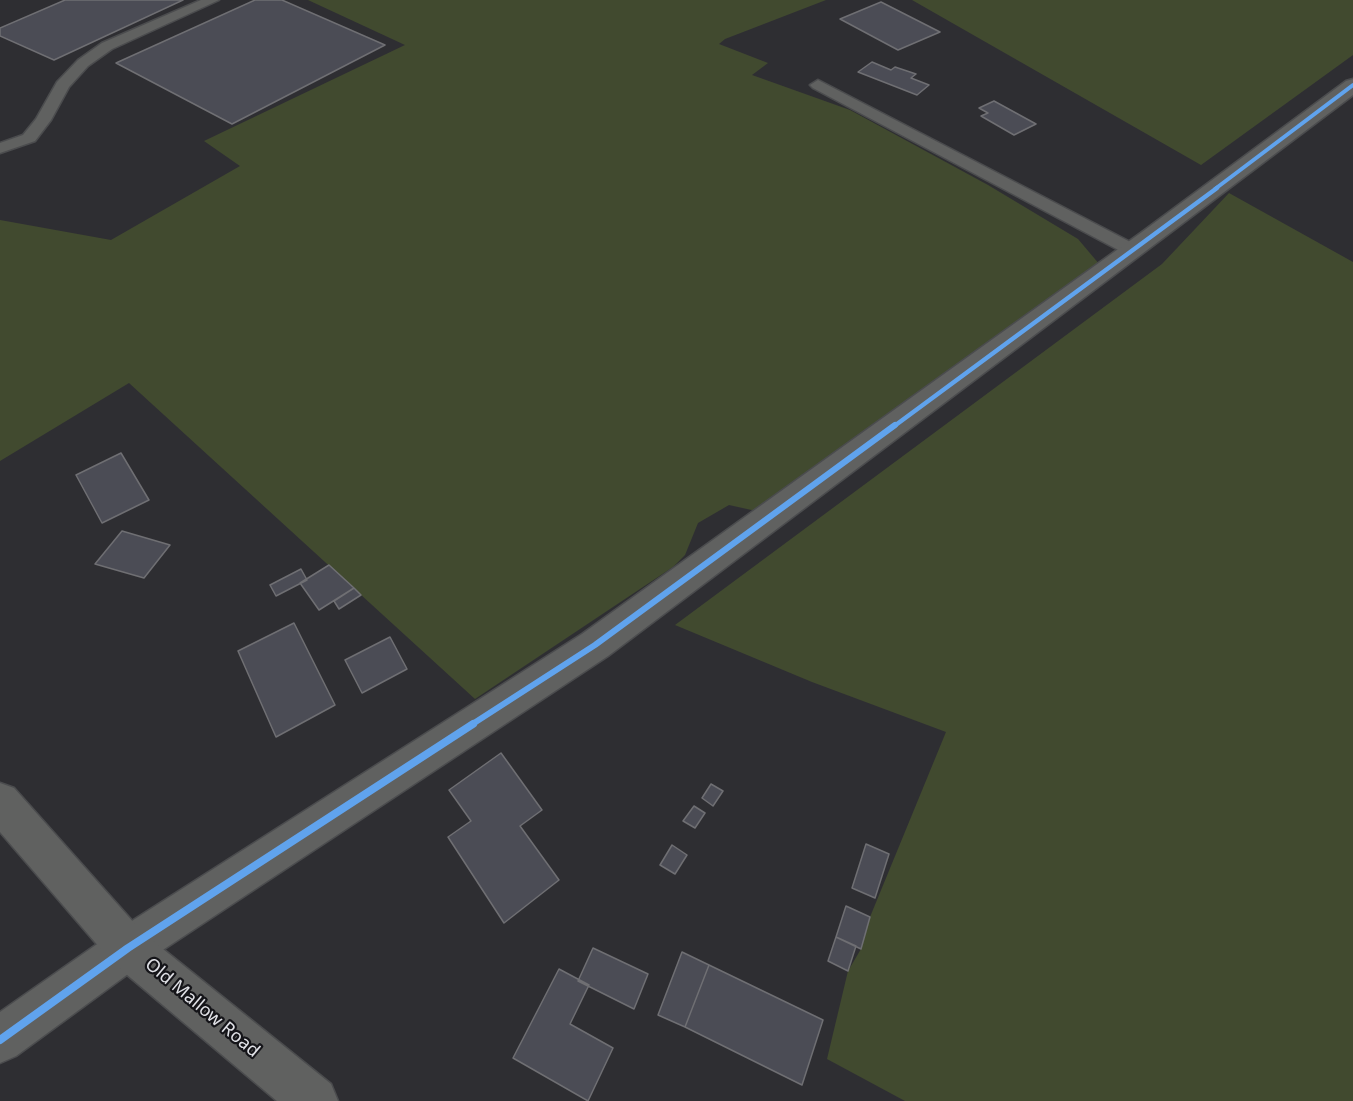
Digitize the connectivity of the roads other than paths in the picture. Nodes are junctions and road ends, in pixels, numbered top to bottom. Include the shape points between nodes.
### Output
1 (212, 0) edge
2 (818, 85) dead end
3 (1353, 85) edge
4 (0, 148) edge
5 (1132, 250) junction
6 (0, 802) edge
7 (129, 948) junction
8 (0, 1040) edge
9 (314, 1101) edge

1 - 4 lane via 107,46 62,85 29,138
2 - 5 lane
3 - 5 street
5 - 7 street via 596,645
6 - 7 street, Old Mallow Road
7 - 8 street
7 - 9 street, Old Mallow Road

